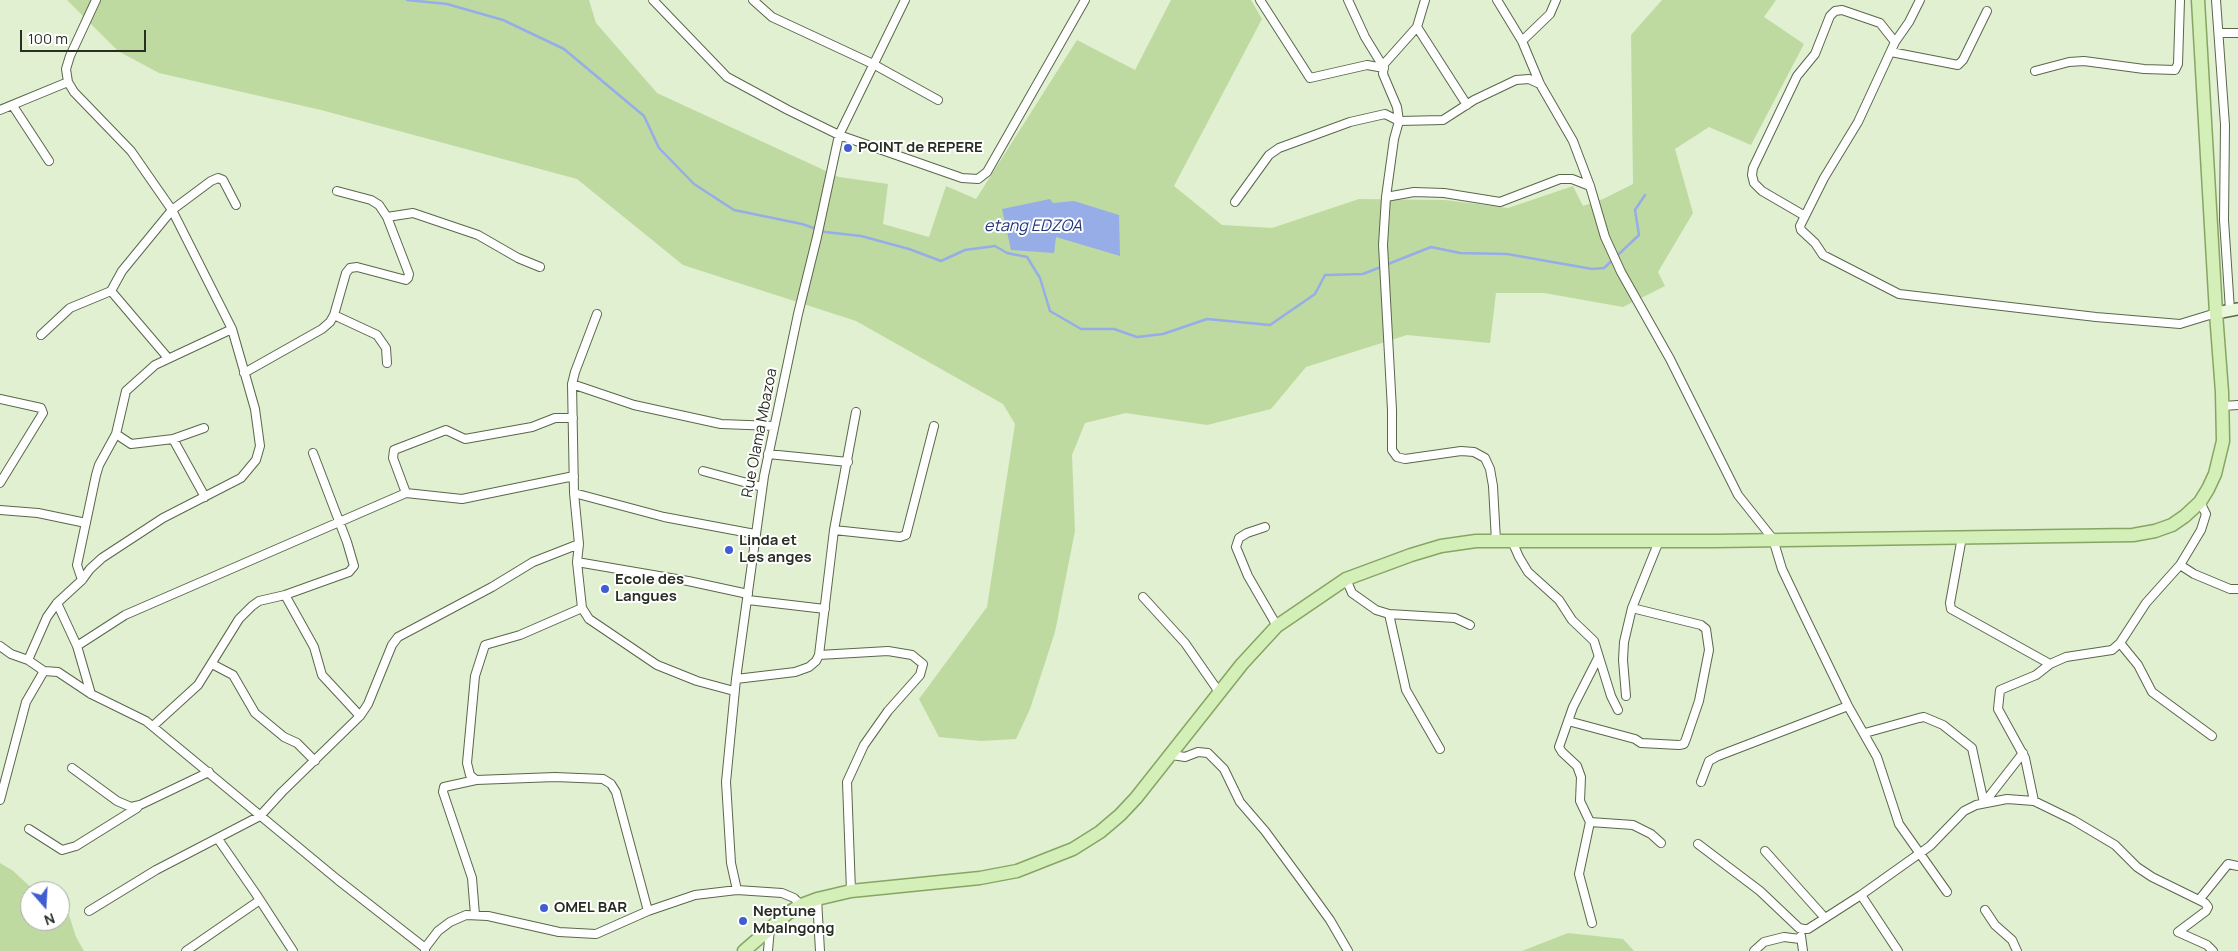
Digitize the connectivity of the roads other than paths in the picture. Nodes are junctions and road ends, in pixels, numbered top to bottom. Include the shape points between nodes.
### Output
1 (96, 0) edge
2 (653, 0) edge
3 (753, 0) edge
4 (905, 0) edge
5 (1085, 0) edge
6 (1260, 0) edge
7 (1348, 0) edge
8 (1424, 0) edge
9 (1498, 0) edge
10 (1556, 0) edge
11 (1920, 0) edge
12 (2180, 0) edge
13 (2198, 0) edge
14 (2216, 0) edge
15 (1987, 11) dead end
16 (1417, 27) junction
17 (2220, 33) junction
18 (2238, 33) edge
19 (1522, 42) junction
20 (1895, 42) junction
21 (1891, 52) junction
22 (872, 64) junction
23 (1384, 68) junction
24 (2035, 72) dead end
25 (68, 82) junction
26 (1540, 84) junction
27 (938, 100) dead end
28 (1467, 105) junction
29 (13, 106) junction
30 (0, 110) edge
31 (1399, 121) junction
32 (839, 135) junction
33 (49, 161) dead end
34 (1590, 186) junction
35 (337, 191) dead end
36 (1386, 197) junction
37 (1235, 202) dead end
38 (236, 205) dead end
39 (172, 210) junction
40 (1805, 216) junction
41 (387, 217) junction
42 (540, 267) dead end
43 (111, 291) junction
44 (2234, 310) edge
45 (2216, 313) junction
46 (597, 314) dead end
47 (334, 315) junction
48 (232, 330) junction
49 (41, 335) dead end
50 (168, 358) junction
51 (387, 363) dead end
52 (244, 373) junction
53 (572, 384) junction
54 (0, 399) edge
55 (2238, 405) edge
56 (2223, 406) junction
57 (856, 412) dead end
58 (573, 418) junction
59 (774, 426) junction
60 (934, 426) dead end
61 (204, 428) dead end
62 (116, 434) junction
63 (173, 439) junction
64 (313, 453) dead end
65 (768, 454) junction
66 (848, 462) junction
67 (703, 471) dead end
68 (574, 476) junction
69 (0, 483) edge
70 (762, 487) junction
71 (406, 493) junction
72 (574, 493) junction
73 (205, 497) junction
74 (2200, 502) junction
75 (0, 510) edge
76 (86, 522) junction
77 (339, 523) junction
78 (1265, 527) dead end
79 (834, 530) junction
80 (755, 534) junction
81 (1962, 537) junction
82 (1773, 539) junction
83 (1496, 541) junction
84 (1512, 541) junction
85 (1659, 541) junction
86 (579, 544) junction
87 (577, 562) junction
88 (2180, 565) junction
89 (1346, 579) junction
90 (82, 580) junction
91 (2238, 589) edge
92 (284, 595) junction
93 (748, 597) junction
94 (1143, 597) dead end
95 (58, 603) junction
96 (582, 608) junction
97 (1632, 608) junction
98 (824, 609) junction
99 (1389, 614) junction
100 (1470, 625) dead end
101 (1277, 626) junction
102 (2120, 643) junction
103 (77, 646) junction
104 (1, 649) edge
105 (819, 655) junction
106 (1598, 658) junction
107 (28, 660) junction
108 (212, 664) junction
109 (2050, 664) junction
110 (44, 671) junction
111 (736, 679) junction
112 (734, 691) junction
113 (1219, 692) junction
114 (90, 694) junction
115 (1626, 696) dead end
116 (1848, 706) junction
117 (1618, 710) dead end
118 (360, 716) junction
119 (1568, 722) junction
120 (153, 726) junction
121 (1865, 733) junction
122 (2212, 736) dead end
123 (1440, 749) dead end
124 (2023, 753) junction
125 (1172, 755) junction
126 (315, 761) junction
127 (72, 768) dead end
128 (209, 772) junction
129 (476, 780) junction
130 (1701, 782) dead end
131 (0, 800) edge
132 (2034, 801) junction
133 (1984, 803) junction
134 (140, 805) junction
135 (260, 816) junction
136 (1590, 822) junction
137 (29, 829) dead end
138 (218, 839) junction
139 (1661, 843) dead end
140 (1698, 844) dead end
141 (1765, 851) dead end
142 (1920, 853) junction
143 (2238, 866) edge
144 (736, 890) junction
145 (851, 891) junction
146 (1947, 892) dead end
147 (1861, 895) junction
148 (260, 900) junction
149 (817, 900) junction
150 (2199, 900) junction
151 (801, 905) junction
152 (1985, 910) dead end
153 (89, 911) dead end
154 (648, 911) junction
155 (474, 915) junction
156 (1825, 918) junction
157 (1592, 923) dead end
158 (770, 926) junction
159 (1804, 929) junction
160 (1800, 939) junction
161 (425, 949) edge
162 (186, 951) edge
163 (293, 951) edge
164 (744, 951) edge
165 (768, 951) edge
166 (820, 951) edge
167 (1348, 951) edge
168 (1754, 951) edge
169 (1803, 951) edge
170 (1898, 951) edge
171 (2017, 951) edge
172 (2213, 951) edge

1 - 25 street via 70,56 66,69
2 - 32 street via 727,76
3 - 22 street via 772,18
4 - 22 street, Rue Olama Mbazoa
5 - 32 street via 987,172 978,179 962,178
6 - 23 street via 1310,78 1367,65
7 - 23 street
8 - 16 street
9 - 19 street
10 - 19 street via 1550,14
11 - 20 street
12 - 24 street via 2178,64 2175,70 2084,61
13 - 45 main road
14 - 17 street
15 - 21 street via 1964,60 1958,65
16 - 23 street via 1384,64
16 - 28 street
17 - 18 street
17 - 44 street via 2225,125 2224,243
19 - 26 street
20 - 21 street
20 - 40 street via 1880,23 1842,10 1835,11 1815,54 1798,76 1752,175 1754,183 1762,191
21 - 40 street via 1858,122
22 - 27 street
22 - 32 street, Rue Olama Mbazoa
23 - 31 street via 1383,74 1397,107
25 - 29 street
25 - 39 street via 131,150
26 - 28 street via 1529,79 1516,80
26 - 34 street via 1573,141
28 - 31 street via 1443,120
29 - 30 street
29 - 33 street
31 - 36 street
31 - 37 street via 1385,114 1350,122 1278,148 1269,155
32 - 59 street, Rue Olama Mbazoa
34 - 36 street via 1572,179 1560,179 1500,202 1444,193 1414,192
34 - 82 street via 1605,237 1621,272 1670,360 1738,495
35 - 41 street via 371,200
36 - 83 street via 1383,245 1392,450 1397,457 1405,459 1461,451 1474,452 1485,458 1493,486
38 - 39 street via 223,180 218,178
39 - 43 street via 122,271
39 - 48 street
40 - 45 street via 1800,228 1823,255 1899,294 2180,324
41 - 42 street via 413,213 478,235
41 - 47 street via 408,278 350,268
43 - 49 street via 70,308
43 - 50 street
44 - 45 street
45 - 56 main road
46 - 53 street
47 - 51 street via 377,335 386,348
47 - 52 street via 322,328
48 - 50 street
48 - 52 street
50 - 62 street via 155,364 126,391
52 - 73 street via 258,426 260,446 256,460 241,478
53 - 58 street
53 - 59 street via 634,404 721,424
54 - 69 street via 41,408 43,414
55 - 56 street
56 - 74 main road via 2223,441 2219,459
57 - 66 street
58 - 68 street
58 - 71 street via 555,418 532,427 465,439 446,430 394,450 393,458
59 - 65 street, Rue Olama Mbazoa
60 - 79 street via 906,535
61 - 63 street
62 - 63 street via 131,444
62 - 76 street via 99,465
63 - 73 street
64 - 77 street
65 - 66 street
65 - 70 street, Rue Olama Mbazoa
66 - 79 street
67 - 70 street
68 - 71 street via 462,499
68 - 72 street
70 - 80 street, Rue Olama Mbazoa
71 - 77 street
72 - 80 street via 664,517
72 - 86 street
73 - 90 street via 163,518 102,558
74 - 81 main road via 2172,525 2133,535
74 - 88 street via 2206,514 2201,530
75 - 76 street
76 - 90 street via 77,565
77 - 92 street via 354,566 349,572
77 - 103 street via 125,615
78 - 101 street via 1238,538 1236,548
79 - 98 street
80 - 93 street, Rue Olama Mbazoa
81 - 82 main road
81 - 109 street via 1951,609
82 - 85 main road
82 - 116 street via 1782,569
83 - 84 main road
83 - 89 main road via 1441,546
84 - 85 main road
84 - 106 street via 1528,572 1559,600 1572,620 1594,641
85 - 97 street
86 - 87 street
86 - 118 street via 533,562 398,637
87 - 93 street via 688,581
87 - 96 street
88 - 91 street via 2230,589
88 - 102 street via 2146,603
89 - 99 street via 1355,596 1376,610
89 - 101 main road
90 - 95 street
92 - 108 street via 252,606 239,619
92 - 118 street via 314,647 322,675
93 - 98 street
93 - 111 street, Rue Olama Mbazoa
94 - 113 street via 1185,643
95 - 103 street
95 - 107 street via 47,617
96 - 112 street via 589,619 657,665
96 - 129 street via 520,635 485,645 475,676 467,763 470,775
97 - 115 street via 1624,651
97 - 119 street via 1706,629 1709,650 1699,701 1684,744 1641,743
98 - 105 street
99 - 100 street via 1455,618
99 - 123 street via 1406,690
101 - 113 main road
102 - 109 street via 2112,650
102 - 122 street via 2138,665 2152,692
103 - 114 street
104 - 107 street
105 - 111 street via 809,667 795,672
105 - 145 street via 888,651 912,655 922,664 920,675 864,745 847,782
106 - 117 street
106 - 119 street
107 - 110 street
108 - 120 street via 198,685
108 - 126 street via 233,676 254,713 284,737 297,743
109 - 124 street via 2000,690 1998,696 1998,709
110 - 114 street via 58,672
110 - 131 street via 26,702
111 - 112 street, Rue Olama Mbazoa
112 - 144 street, Rue Olama Mbazoa via 726,802
113 - 125 main road
114 - 120 street
116 - 121 street
116 - 130 street via 1718,756 1709,761
118 - 126 street
119 - 136 street via 1560,747 1577,766 1581,777 1580,801
120 - 128 street
121 - 133 street via 1918,718 1944,725 1972,748
121 - 142 street via 1882,769 1899,824
124 - 132 street
124 - 133 street
125 - 145 main road via 1114,821 1073,849 1044,862 980,878
125 - 167 street via 1185,757 1198,752 1208,753 1224,769 1240,802 1310,892
126 - 135 street
127 - 134 street via 125,806
128 - 134 street
128 - 135 street
129 - 154 street via 555,777 603,779 611,784 616,792
129 - 155 street via 444,788 443,792 472,878
132 - 133 street via 2007,799
132 - 150 street via 2115,845 2137,867
133 - 142 street via 1964,811
134 - 137 street via 76,846 62,850
135 - 138 street
135 - 161 street
136 - 139 street via 1633,825
136 - 157 street via 1579,874
138 - 148 street
138 - 153 street via 156,870
140 - 159 street
141 - 156 street
142 - 146 street
142 - 147 street
143 - 150 street via 2228,864
144 - 151 street via 782,893
144 - 154 street via 695,895
145 - 149 main road
147 - 156 street
147 - 170 street
148 - 162 street
148 - 163 street
149 - 151 main road
149 - 166 street
150 - 172 street via 2208,907 2206,912 2178,932
151 - 158 main road
152 - 171 street via 2012,940
154 - 155 street via 596,934 559,932
155 - 161 street via 450,922 438,931
156 - 159 street
158 - 164 main road
158 - 165 street
159 - 160 street
160 - 168 street via 1784,937 1764,942
160 - 169 street

